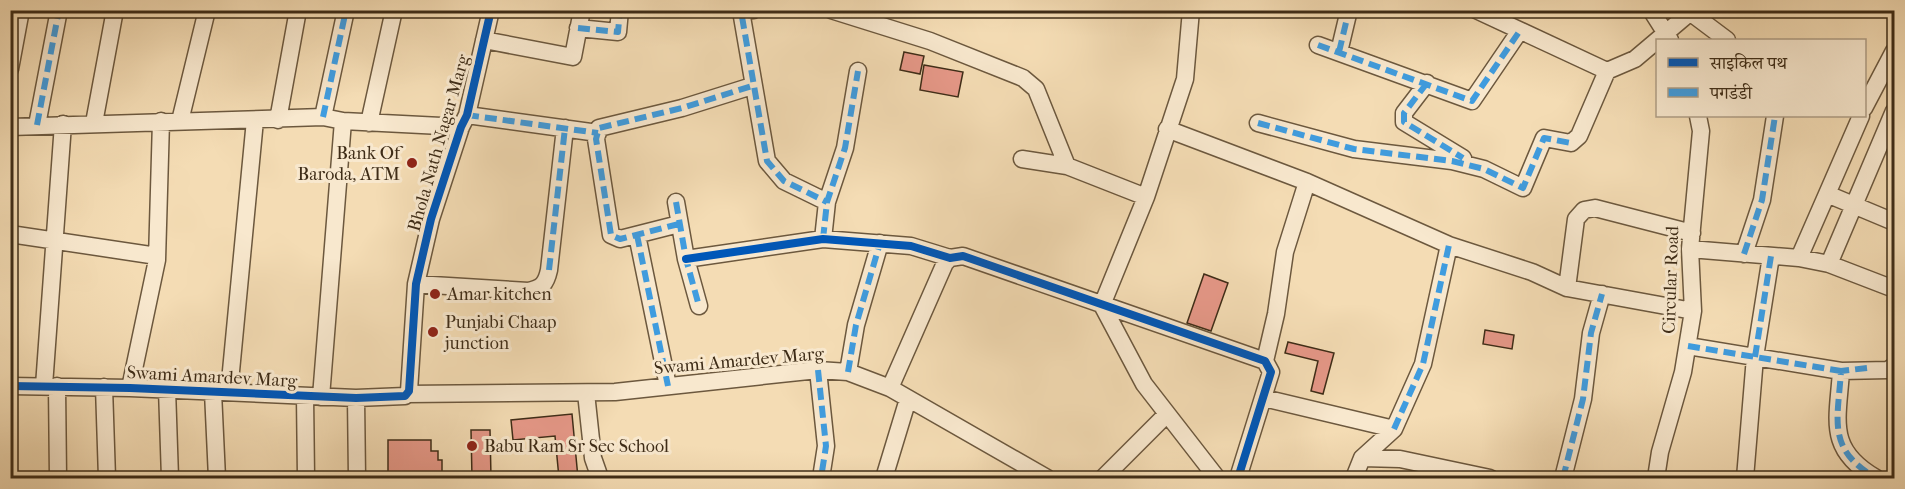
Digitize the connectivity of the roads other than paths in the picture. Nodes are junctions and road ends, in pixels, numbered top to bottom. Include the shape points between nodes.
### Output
1 (21, 10) edge
2 (59, 10) edge
3 (115, 10) edge
4 (207, 10) edge
5 (298, 10) edge
6 (346, 10) edge
7 (394, 10) edge
8 (491, 10) edge
9 (582, 10) edge
10 (620, 10) edge
11 (753, 10) edge
12 (831, 10) edge
13 (1191, 10) edge
14 (1349, 10) edge
15 (1476, 10) edge
16 (1651, 10) edge
17 (1692, 12) edge
18 (578, 28) junction
19 (1519, 32) junction
20 (1668, 37) edge
21 (1726, 39) edge
22 (484, 40) junction
23 (1318, 45) dead end
24 (1656, 45) edge
25 (1894, 51) edge
26 (1339, 52) junction
27 (10, 69) edge
28 (858, 71) dead end
29 (1607, 71) junction
30 (1427, 83) junction
31 (752, 86) junction
32 (1866, 102) edge
33 (1894, 111) edge
34 (323, 117) junction
35 (1698, 117) edge
36 (1774, 117) edge
37 (1861, 117) edge
38 (255, 120) junction
39 (278, 120) junction
40 (161, 121) junction
41 (180, 121) junction
42 (343, 121) junction
43 (464, 121) junction
44 (94, 123) junction
45 (369, 123) junction
46 (1258, 123) dead end
47 (63, 124) junction
48 (37, 125) junction
49 (10, 127) edge
50 (565, 128) junction
51 (1167, 129) junction
52 (598, 133) junction
53 (1463, 158) dead end
54 (1022, 159) dead end
55 (1066, 166) junction
56 (1307, 182) junction
57 (1827, 194) junction
58 (1146, 197) junction
59 (676, 202) dead end
60 (828, 202) junction
61 (1856, 205) junction
62 (1894, 222) edge
63 (679, 224) junction
64 (10, 234) edge
65 (637, 235) junction
66 (823, 239) junction
67 (1691, 241) junction
68 (53, 242) junction
69 (880, 243) junction
70 (1449, 245) junction
71 (1744, 254) junction
72 (157, 256) junction
73 (1771, 256) junction
74 (950, 258) junction
75 (1799, 258) junction
76 (686, 259) junction
77 (1829, 264) junction
78 (416, 284) junction
79 (1567, 288) junction
80 (1894, 289) edge
81 (1602, 294) junction
82 (1102, 305) junction
83 (699, 306) dead end
84 (1693, 311) junction
85 (1688, 346) junction
86 (1755, 357) junction
87 (1265, 361) junction
88 (1894, 366) edge
89 (818, 370) junction
90 (1841, 371) junction
91 (848, 372) junction
92 (10, 386) edge
93 (50, 386) junction
94 (668, 386) junction
95 (104, 387) junction
96 (130, 388) junction
97 (890, 388) junction
98 (167, 389) junction
99 (221, 392) junction
100 (408, 392) junction
101 (586, 393) junction
102 (313, 396) junction
103 (356, 398) junction
104 (1264, 398) junction
105 (908, 399) junction
106 (1167, 414) junction
107 (1394, 429) junction
108 (1362, 458) junction
109 (58, 478) edge
110 (107, 478) edge
111 (170, 478) edge
112 (216, 478) edge
113 (306, 478) edge
114 (357, 478) edge
115 (600, 478) edge
116 (820, 478) edge
117 (884, 478) edge
118 (1047, 478) edge
119 (1103, 478) edge
120 (1217, 478) edge
121 (1239, 478) edge
122 (1354, 478) edge
123 (1490, 478) edge
124 (1563, 478) edge
125 (1656, 478) edge
126 (1745, 478) edge
127 (1876, 478) edge

1 - 27 street
2 - 48 street
3 - 44 street
4 - 41 street
5 - 39 street
6 - 34 street
7 - 45 street
8 - 22 street, Bhola Nath Nagar Marg
9 - 18 street
10 - 18 street via 618,32
11 - 31 street via 741,11
12 - 55 street via 930,41 1023,78 1036,89
13 - 51 street via 1185,78
14 - 26 street
15 - 19 street
16 - 20 street
17 - 20 street
17 - 21 street
18 - 22 street via 573,57
19 - 29 street
19 - 30 street via 1472,101
22 - 43 street, Bhola Nath Nagar Marg
23 - 26 street
24 - 29 street
25 - 32 street
26 - 30 street
28 - 60 street via 844,148
29 - 46 street via 1579,136 1571,143 1544,138 1523,188 1484,169 1452,161 1354,149
30 - 53 street via 1404,113 1404,122
31 - 52 street via 606,126
31 - 60 street via 767,161 774,172 783,181
33 - 61 street
34 - 39 street
34 - 42 street
35 - 67 street, Circular Road via 1701,131
36 - 71 street via 1762,200
37 - 57 street
38 - 39 street
38 - 41 street
38 - 99 street
40 - 41 street
40 - 44 street
40 - 72 street
42 - 45 street
42 - 102 street
43 - 45 street
43 - 50 street
43 - 78 street, Bhola Nath Nagar Marg via 431,219
44 - 47 street
47 - 48 street
47 - 68 street
48 - 49 street
50 - 52 street
50 - 78 street via 547,282 540,289 528,291
51 - 56 street
51 - 58 street
52 - 65 street via 610,231 615,238
54 - 55 street
55 - 58 street
56 - 70 street
56 - 87 street via 1285,252
57 - 61 street
57 - 75 street
58 - 82 street
59 - 63 street
60 - 66 street
61 - 62 street
61 - 77 street
63 - 65 street
63 - 76 street
64 - 68 street
65 - 94 street
66 - 69 street
66 - 76 street
67 - 71 street
67 - 79 street via 1595,208 1584,210 1576,219
67 - 84 street, Circular Road
68 - 72 street
68 - 93 street
69 - 74 street via 911,246
69 - 91 street via 856,325
70 - 79 street via 1532,272
70 - 107 street via 1423,364
71 - 73 street
72 - 96 street
73 - 75 street
73 - 86 street
74 - 82 street via 963,256
74 - 97 street
75 - 77 street
76 - 83 street
77 - 80 street
78 - 100 street, Bhola Nath Nagar Marg
79 - 81 street
81 - 84 street
81 - 124 street via 1591,333 1583,399
82 - 87 street
82 - 106 street via 1144,384
84 - 85 street, Circular Road
85 - 86 street
85 - 125 street, Circular Road
86 - 90 street
86 - 126 street
87 - 104 street via 1271,372
88 - 90 street via 1888,370
89 - 91 street, Swami Amardev Marg
89 - 94 street, Swami Amardev Marg
89 - 116 street via 826,446
90 - 127 street via 1837,434 1840,444
91 - 97 street, Swami Amardev Marg
92 - 93 street, Swami Amardev Marg
93 - 95 street, Swami Amardev Marg
93 - 109 street
94 - 101 street, Swami Amardev Marg
95 - 96 street, Swami Amardev Marg
95 - 110 street
96 - 98 street, Swami Amardev Marg
97 - 105 street, Swami Amardev Marg
98 - 99 street, Swami Amardev Marg
98 - 111 street
99 - 102 street, Swami Amardev Marg
99 - 112 street
100 - 101 street, Swami Amardev Marg
100 - 103 street, Swami Amardev Marg via 386,399
101 - 115 street via 593,458
102 - 103 street, Swami Amardev Marg
102 - 113 street
103 - 114 street
104 - 107 street
104 - 121 street
105 - 117 street
105 - 118 street, Swami Amardev Marg
106 - 119 street
106 - 120 street
107 - 108 street
108 - 122 street
108 - 123 street via 1400,459

